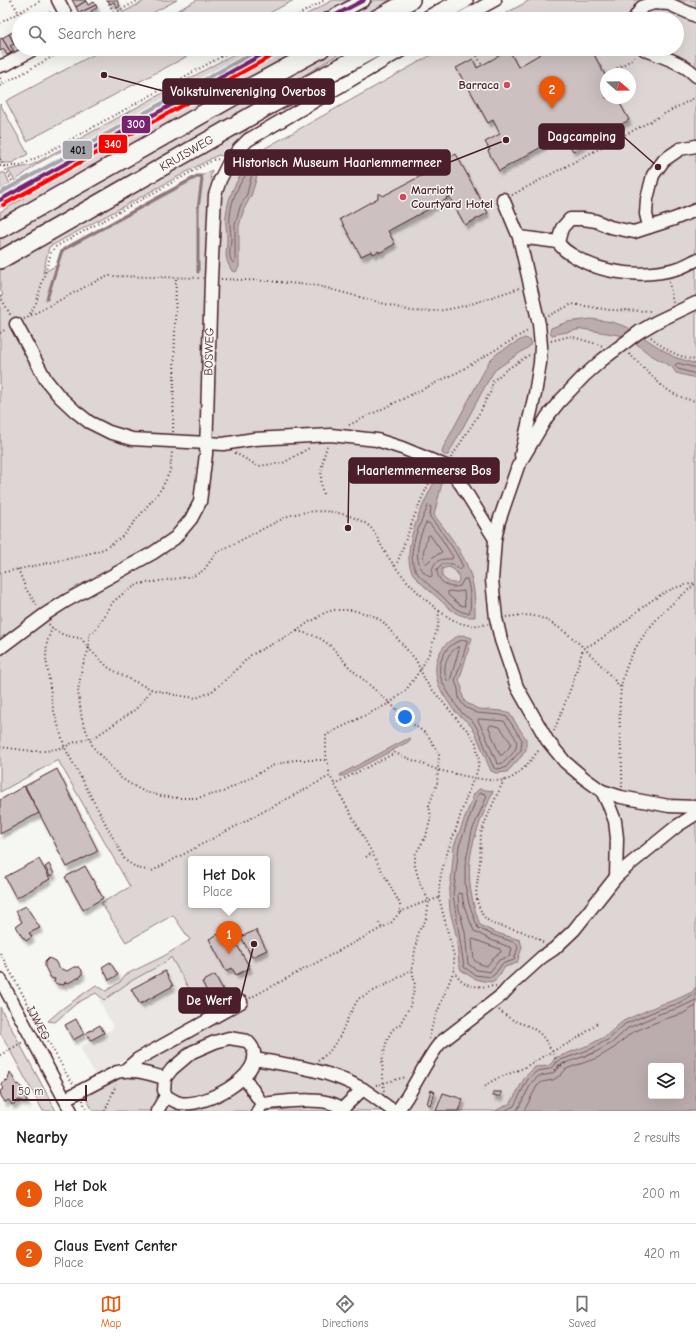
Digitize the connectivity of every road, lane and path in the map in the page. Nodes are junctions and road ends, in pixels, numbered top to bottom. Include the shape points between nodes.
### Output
1 (11, 0) edge
2 (42, 0) edge
3 (58, 0) edge
4 (107, 0) edge
5 (139, 0) edge
6 (325, 0) edge
7 (364, 0) edge
8 (411, 0) edge
9 (464, 0) edge
10 (495, 0) edge
11 (669, 2) edge
12 (640, 3) edge
13 (18, 12) edge
14 (21, 12) edge
15 (64, 12) edge
16 (113, 12) edge
17 (116, 12) edge
18 (303, 12) edge
19 (341, 12) edge
20 (389, 12) edge
21 (442, 12) edge
22 (473, 12) edge
23 (696, 16) edge
24 (12, 17) edge
25 (0, 23) edge
26 (21, 56) edge
27 (53, 56) edge
28 (222, 56) edge
29 (259, 56) edge
30 (308, 56) edge
31 (361, 56) edge
32 (392, 56) edge
33 (477, 56) edge
34 (636, 56) edge
35 (654, 56) edge
36 (482, 65) dead end
37 (0, 66) edge
38 (617, 68) dead end
39 (696, 76) edge
40 (0, 78) edge
41 (3, 84) junction
42 (0, 86) edge
43 (696, 97) edge
44 (696, 146) edge
45 (0, 159) edge
46 (228, 164) junction
47 (0, 166) edge
48 (4, 166) junction
49 (12, 181) dead end
50 (503, 199) joint
51 (0, 200) edge
52 (696, 210) edge
53 (649, 227) junction
54 (0, 229) edge
55 (519, 238) junction
56 (558, 242) junction
57 (0, 260) edge
58 (696, 260) edge
59 (666, 270) junction
60 (176, 277) junction
61 (211, 279) junction
62 (530, 284) junction
63 (0, 296) edge
64 (696, 303) edge
65 (673, 313) junction
66 (538, 322) junction
67 (16, 324) joint
68 (641, 331) junction
69 (541, 346) junction
70 (621, 346) junction
71 (696, 360) edge
72 (696, 401) edge
73 (331, 434) junction
74 (172, 442) junction
75 (206, 443) junction
76 (223, 444) junction
77 (314, 445) dead end
78 (444, 465) junction
79 (518, 466) junction
80 (323, 494) dead end
81 (495, 540) junction
82 (395, 566) junction
83 (18, 569) junction
84 (0, 573) edge
85 (696, 583) edge
86 (439, 611) junction
87 (44, 615) junction
88 (496, 620) junction
89 (52, 628) junction
90 (297, 631) junction
91 (0, 648) edge
92 (89, 649) junction
93 (583, 649) junction
94 (420, 669) junction
95 (621, 688) junction
96 (151, 690) junction
97 (390, 703) junction
98 (90, 738) junction
99 (547, 740) junction
100 (0, 747) edge
101 (64, 747) junction
102 (327, 760) junction
103 (438, 770) junction
104 (330, 776) junction
105 (474, 778) junction
106 (504, 780) junction
107 (334, 784) junction
108 (602, 791) junction
109 (622, 797) junction
110 (696, 807) edge
111 (696, 814) edge
112 (372, 853) junction
113 (366, 856) dead end
114 (616, 877) junction
115 (439, 898) junction
116 (429, 901) junction
117 (400, 912) junction
118 (379, 923) dead end
119 (382, 928) junction
120 (554, 949) junction
121 (0, 954) edge
122 (412, 969) junction
123 (454, 970) junction
124 (0, 980) edge
125 (511, 985) junction
126 (246, 1000) joint
127 (492, 1004) junction
128 (599, 1021) dead end
129 (429, 1040) dead end
130 (552, 1052) junction
131 (254, 1058) junction
132 (566, 1063) dead end
133 (560, 1067) junction
134 (312, 1070) junction
135 (554, 1070) dead end
136 (124, 1071) junction
137 (421, 1074) junction
138 (244, 1077) junction
139 (165, 1078) junction
140 (384, 1082) junction
141 (363, 1089) junction
142 (483, 1090) dead end
143 (79, 1092) junction
144 (166, 1096) junction
145 (65, 1099) junction
146 (289, 1106) edge
147 (260, 1108) edge
148 (390, 1108) edge
149 (343, 1110) edge
150 (71, 1111) edge
151 (86, 1111) edge
152 (105, 1111) edge
153 (157, 1111) edge
154 (397, 1111) edge

1 - 13 path
2 - 14 path
3 - 15 street
4 - 16 path
5 - 17 path
6 - 18 path
7 - 19 street
8 - 20 highway
9 - 21 highway
10 - 22 street
11 - 12 street
11 - 23 street
24 - 25 path
26 - 37 street
27 - 41 path
28 - 48 path via 46,153 20,166
29 - 51 street
30 - 54 highway
31 - 57 highway, KRUISWEG via 272,104
32 - 46 street, BOSWEG via 254,135 239,148
33 - 36 path
34 - 38 path
35 - 39 street via 682,66
40 - 41 path
41 - 42 path
43 - 50 path
44 - 53 street via 680,149 664,160 653,175 647,199 646,214
45 - 48 path
46 - 60 path via 222,160 213,160 55,247 36,303 28,318 102,278
46 - 61 street, BOSWEG via 215,195
47 - 48 path
48 - 49 path
50 - 55 street
52 - 53 street
53 - 56 street via 634,232 583,218 570,219 562,228
55 - 56 street
55 - 62 street
56 - 59 street via 561,247 584,262 616,272 646,273
58 - 59 street via 679,268
59 - 65 path
60 - 61 path
60 - 74 path
61 - 62 path via 269,280 319,286 423,312 462,307
61 - 75 street, BOSWEG
62 - 66 street
63 - 67 path
64 - 65 street
65 - 66 path via 610,310 572,304
65 - 68 street
66 - 69 street
66 - 73 path via 458,372
67 - 74 street via 46,380 85,418 109,432 132,439
68 - 70 street
68 - 71 path via 666,350
69 - 70 path via 570,336
69 - 78 path via 493,381 482,409 460,446
69 - 79 street via 535,394
70 - 72 path via 661,386 680,397
70 - 79 street via 584,376 559,402 547,417
73 - 76 street via 254,439
73 - 78 street via 377,440
73 - 80 path via 322,462 320,483
74 - 75 street
74 - 83 path via 170,471 162,488 123,536 104,549
75 - 76 street
75 - 87 street, BOSWEG via 200,502 191,519 175,538
76 - 77 path via 258,466 283,463
78 - 81 street via 462,486
78 - 82 path via 428,483
79 - 81 street
81 - 88 street via 492,580
82 - 86 path via 411,586
82 - 92 path via 372,528 363,522 337,512 298,513 216,553 204,570 194,576 139,584 125,592 112,602 99,626 89,634
83 - 84 path
83 - 87 path via 26,589
85 - 93 path via 685,584 652,599 607,635
85 - 95 path via 657,618 631,658
86 - 88 path via 454,622 464,625 484,625
86 - 94 path via 435,640
87 - 89 path
87 - 91 street, BOSWEG
88 - 93 path via 525,614 535,616 564,630
88 - 99 street via 517,687
89 - 92 path via 68,636 81,638
89 - 101 path via 47,642 46,658 53,708
90 - 94 path via 333,610 352,610 372,615 382,622 416,660
90 - 96 path via 251,655 211,692 196,698
90 - 97 path via 312,635 331,646 350,668
92 - 96 path via 109,668
92 - 98 path via 82,667 78,691 82,720
93 - 95 path
93 - 99 path via 555,729
94 - 97 path via 406,690
94 - 105 path via 426,682 476,743 479,762
95 - 109 path
96 - 98 path via 132,712
97 - 102 path via 326,735
97 - 103 path via 407,720 428,735 439,756
98 - 101 path
98 - 102 path via 93,747 121,778 145,792 178,798 197,798 223,792 274,765 294,760
99 - 106 path via 517,774
99 - 108 street via 565,762
100 - 101 path via 39,752
101 - 104 path via 125,860 137,868 152,871
102 - 104 path
103 - 105 path
103 - 107 path via 395,753
103 - 116 path via 437,784 429,805 431,817 426,836 415,855 415,866
104 - 107 path
105 - 106 path
105 - 115 path via 446,853
106 - 120 path via 481,833 476,893 478,904 483,916 492,924 537,938
107 - 112 path
108 - 109 street
108 - 114 street via 615,821
109 - 110 street via 669,806
111 - 114 street via 653,844
112 - 113 path
112 - 117 path via 400,904
114 - 120 street via 574,930
115 - 116 path
115 - 123 path via 454,956
116 - 117 path
116 - 122 path via 426,920 418,932
117 - 119 path via 391,923
118 - 119 path
119 - 126 path
120 - 125 street
121 - 143 path, IJWEG via 66,1075
122 - 134 path via 358,999 340,1036
122 - 140 path via 415,985 410,1006 400,1024 392,1030 386,1040 382,1061
123 - 125 path via 465,984 487,987
123 - 129 path
124 - 145 street, IJWEG
125 - 127 street
126 - 136 street via 138,1059
127 - 130 path via 505,1016 537,1030
127 - 137 street via 440,1043
128 - 130 path via 575,1041
130 - 133 path
130 - 142 path via 522,1069 494,1080
131 - 134 street
131 - 138 street via 252,1068
131 - 139 street via 253,1049 247,1041 229,1038 192,1052
132 - 133 path
133 - 135 path
134 - 141 street
136 - 139 street via 144,1072
136 - 143 street via 117,1072
136 - 152 path
137 - 140 path
137 - 154 street
138 - 144 street via 211,1098 180,1103
138 - 147 street
139 - 144 street
140 - 141 path
140 - 148 path
141 - 148 street
141 - 149 street
143 - 145 street
143 - 151 path, IJWEG
144 - 153 street
145 - 150 street, IJWEG
146 - 147 street
146 - 149 street via 309,1100 328,1102

